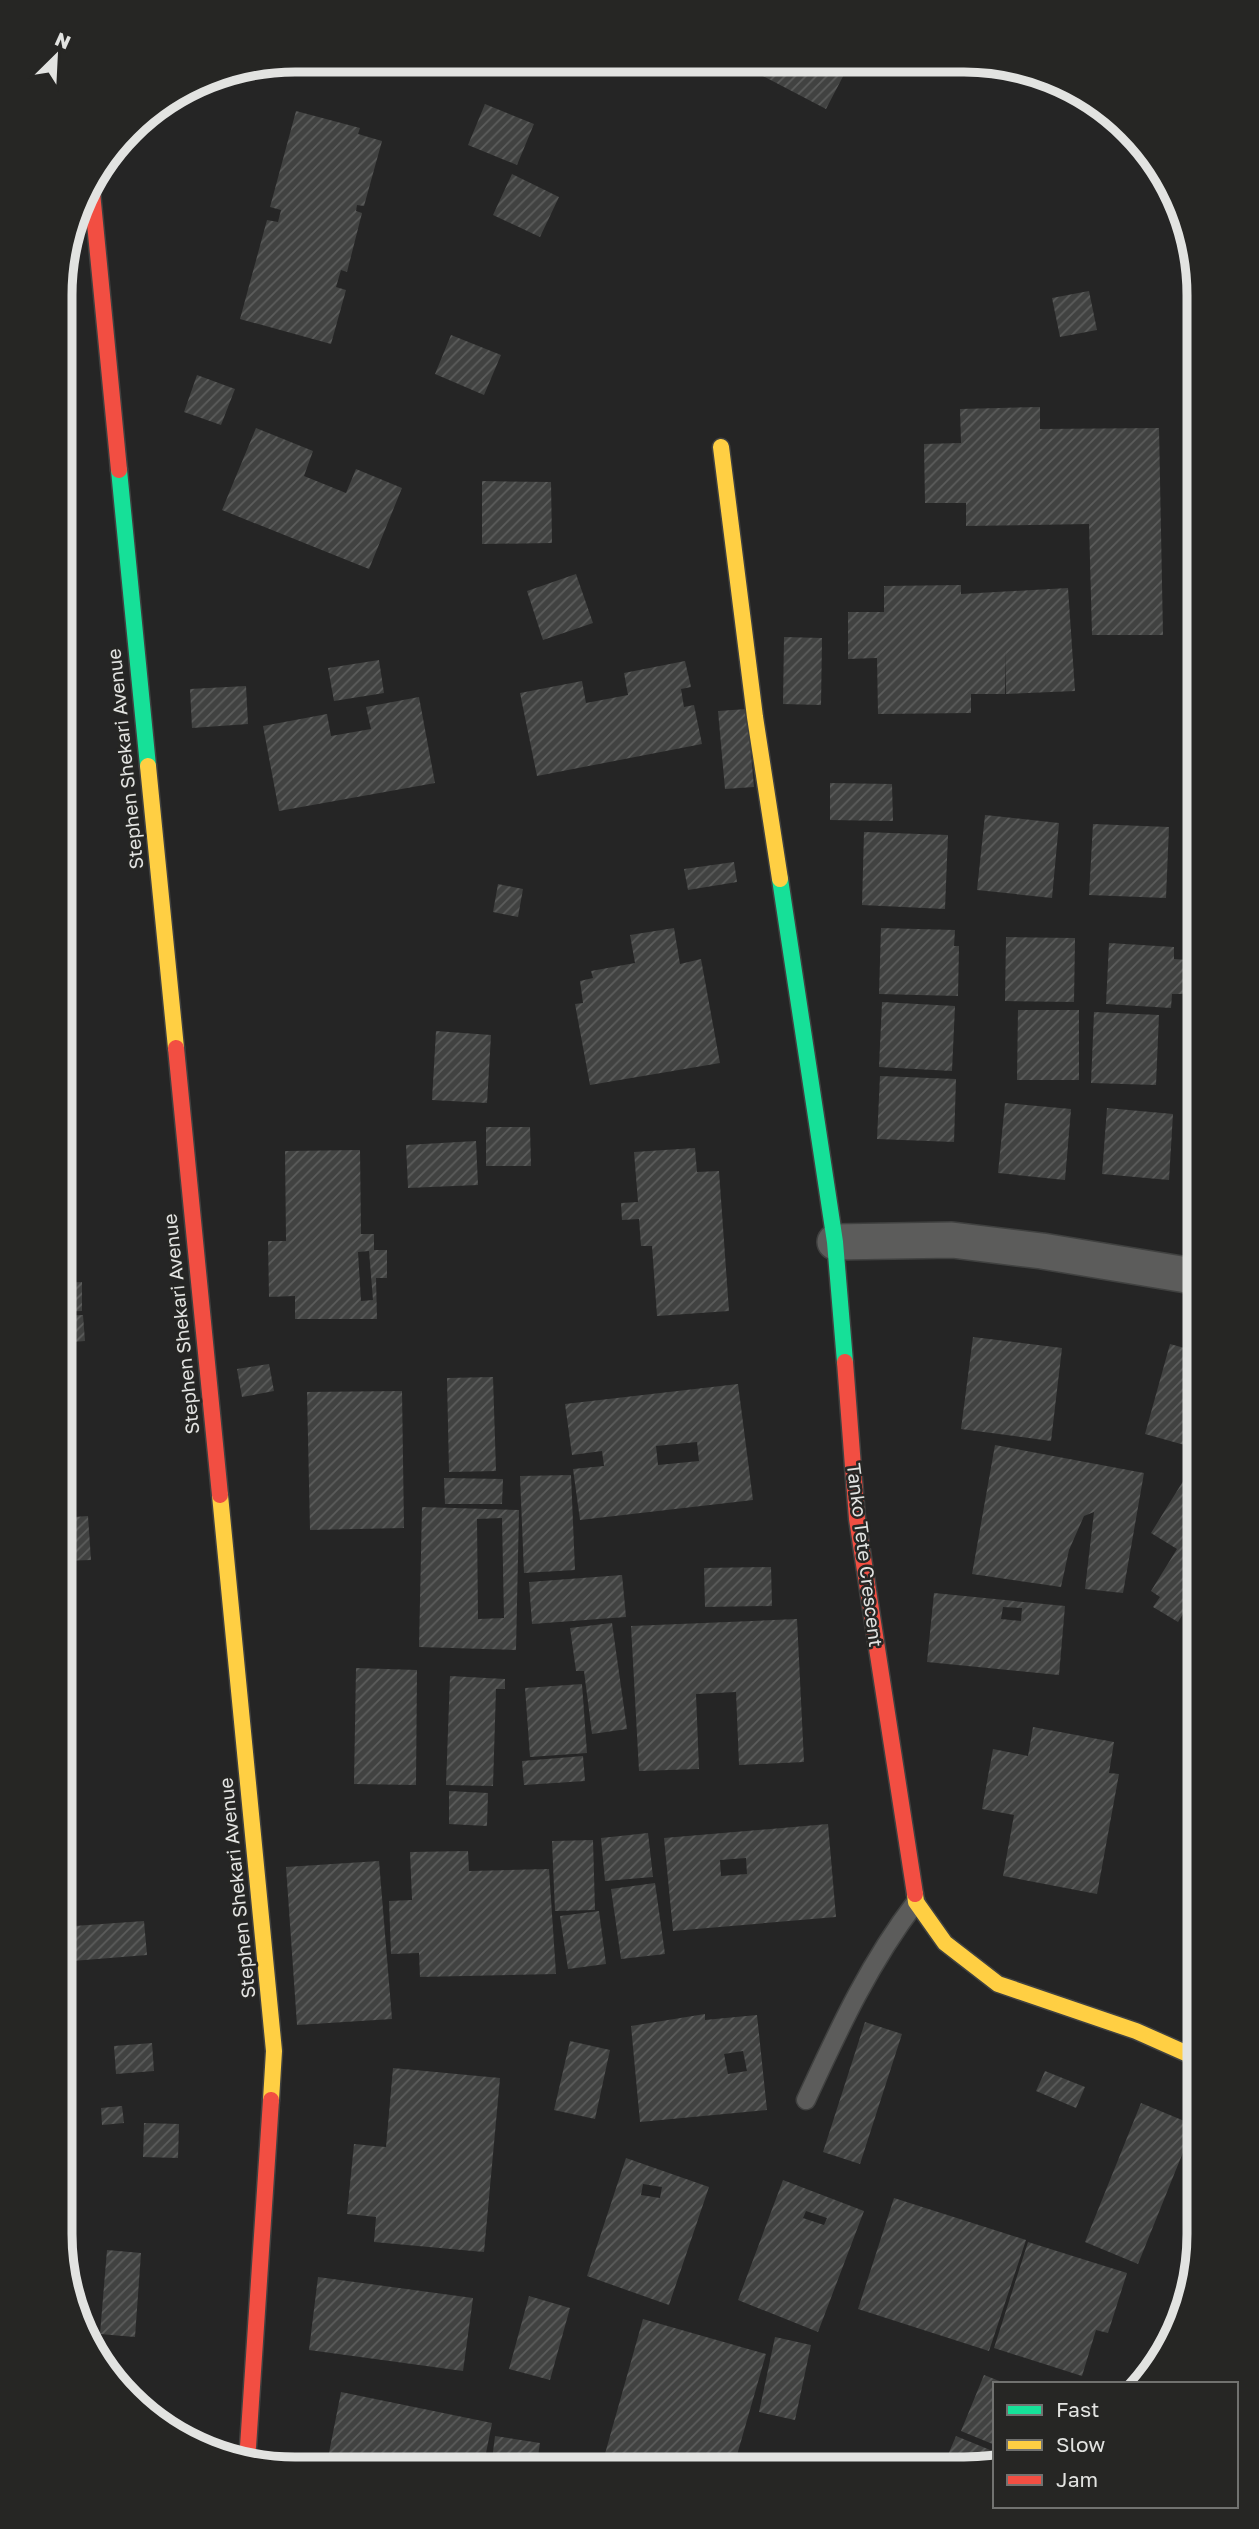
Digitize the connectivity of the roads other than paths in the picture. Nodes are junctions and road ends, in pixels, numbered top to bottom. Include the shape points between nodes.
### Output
1 (93, 201) edge
2 (721, 447) dead end
3 (835, 1242) junction
4 (1187, 1275) edge
5 (916, 1902) junction
6 (1187, 2054) edge
7 (806, 2100) dead end
8 (248, 2452) edge

1 - 8 street, Stephen Shekari Avenue via 274,2051
2 - 3 street, Tanko Tete Crescent via 755,717
3 - 4 street via 952,1240
3 - 5 street, Tanko Tete Crescent via 857,1519
5 - 6 street, Tanko Tete Crescent via 945,1943 998,1984 1136,2031
5 - 7 lane via 870,1969

